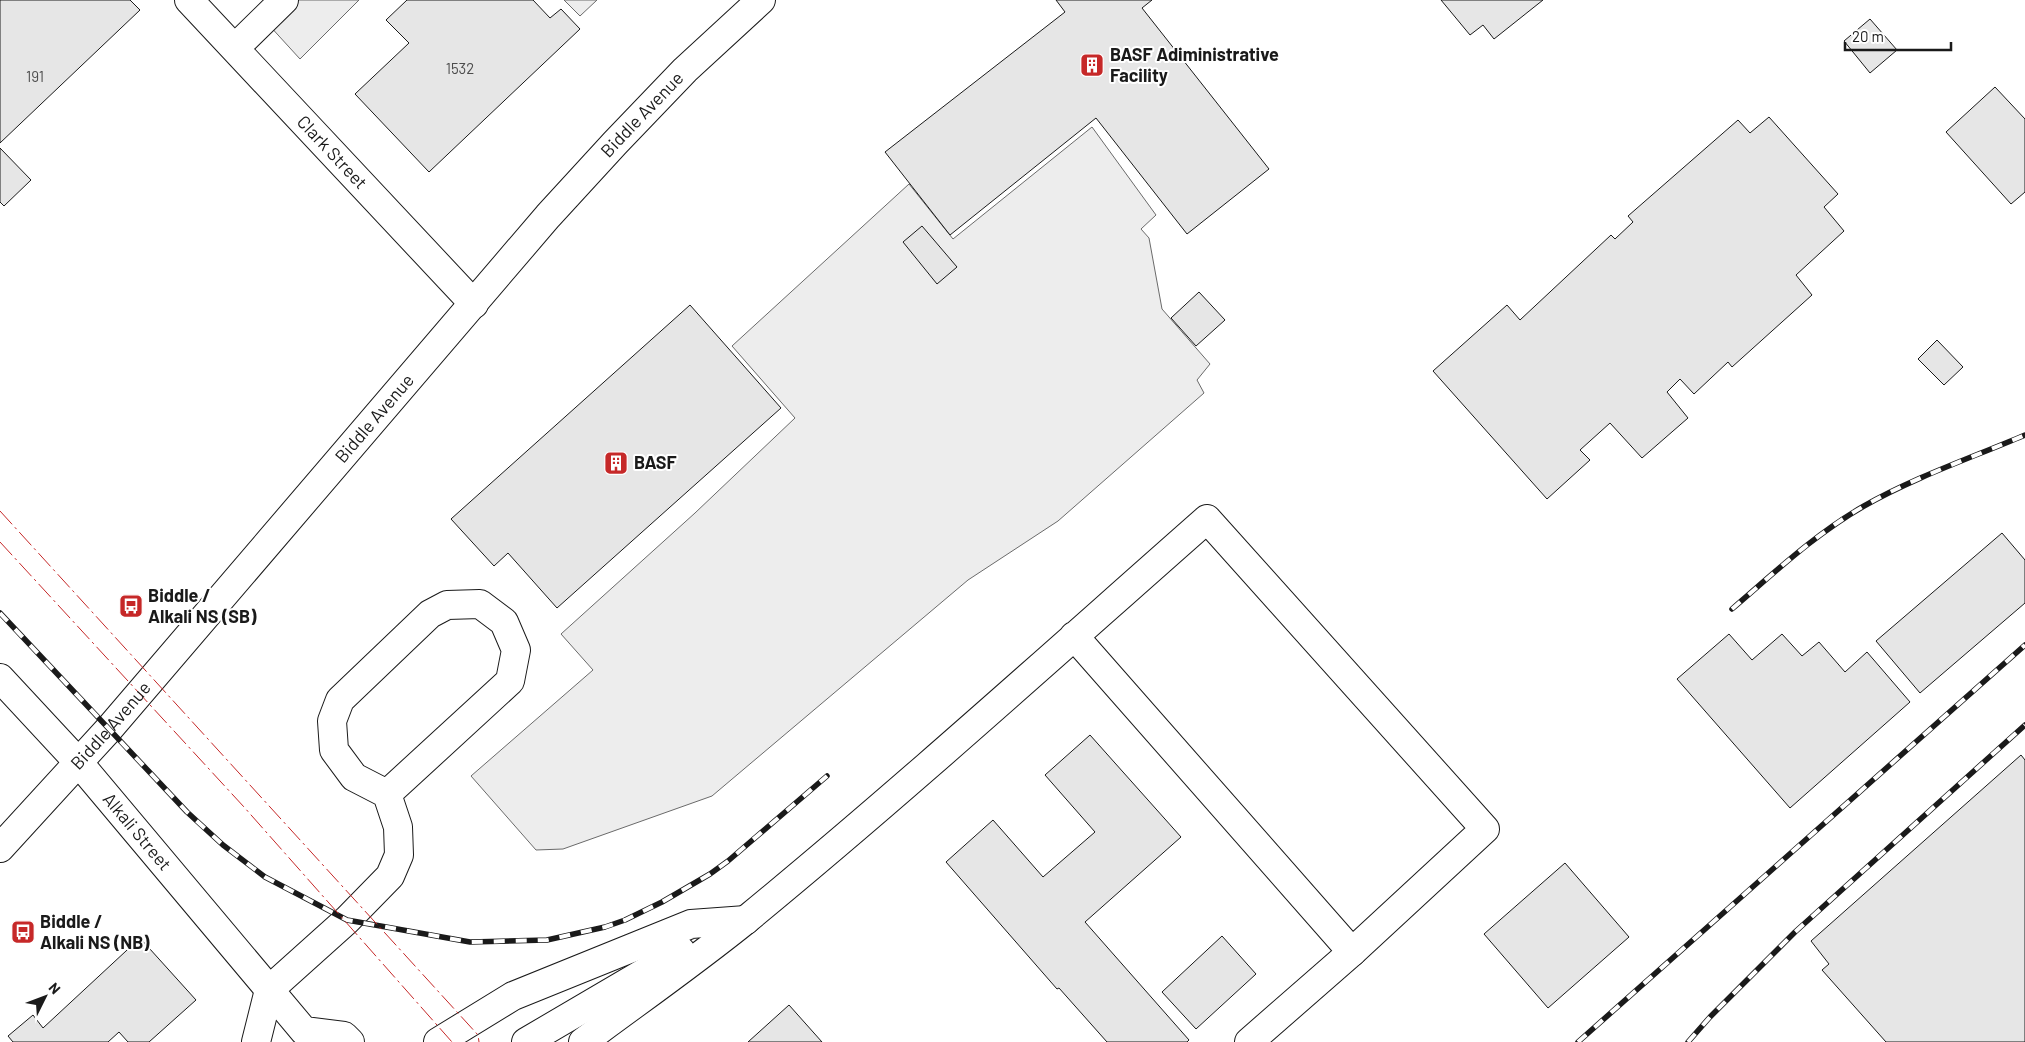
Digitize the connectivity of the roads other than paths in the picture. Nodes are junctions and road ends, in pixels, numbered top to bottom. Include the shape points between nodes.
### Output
1 (190, 0) edge
2 (284, 0) edge
3 (761, 0) edge
4 (235, 48) junction
5 (474, 304) junction
6 (1074, 636) junction
7 (0, 678) edge
8 (79, 763) junction
9 (387, 794) junction
10 (0, 848) edge
11 (746, 920) junction
12 (1352, 952) junction
13 (269, 990) junction
14 (256, 1042) edge
15 (350, 1042) edge
16 (438, 1042) edge
17 (526, 1042) edge
18 (583, 1042) edge
19 (1249, 1042) edge

1 - 4 main road, Clark Street
2 - 4 main road
3 - 5 main road, Biddle Avenue via 685,70 615,142
4 - 5 main road, Clark Street
5 - 8 main road, Biddle Avenue
6 - 11 main road
6 - 12 main road
6 - 12 main road via 1207,518 1485,829
7 - 8 main road, Alkali Street
8 - 10 main road, Biddle Avenue
8 - 13 main road, Alkali Street
9 - 9 main road via 354,778 334,750 332,721 340,700 430,614 447,605 480,604 504,622 516,650 510,681
9 - 13 main road via 398,827 399,855 390,876 347,920
11 - 16 main road via 691,924 513,996
11 - 17 main road via 666,959
11 - 18 main road
12 - 19 main road
13 - 14 main road
13 - 15 main road, Alkali Street via 304,1031 344,1036

